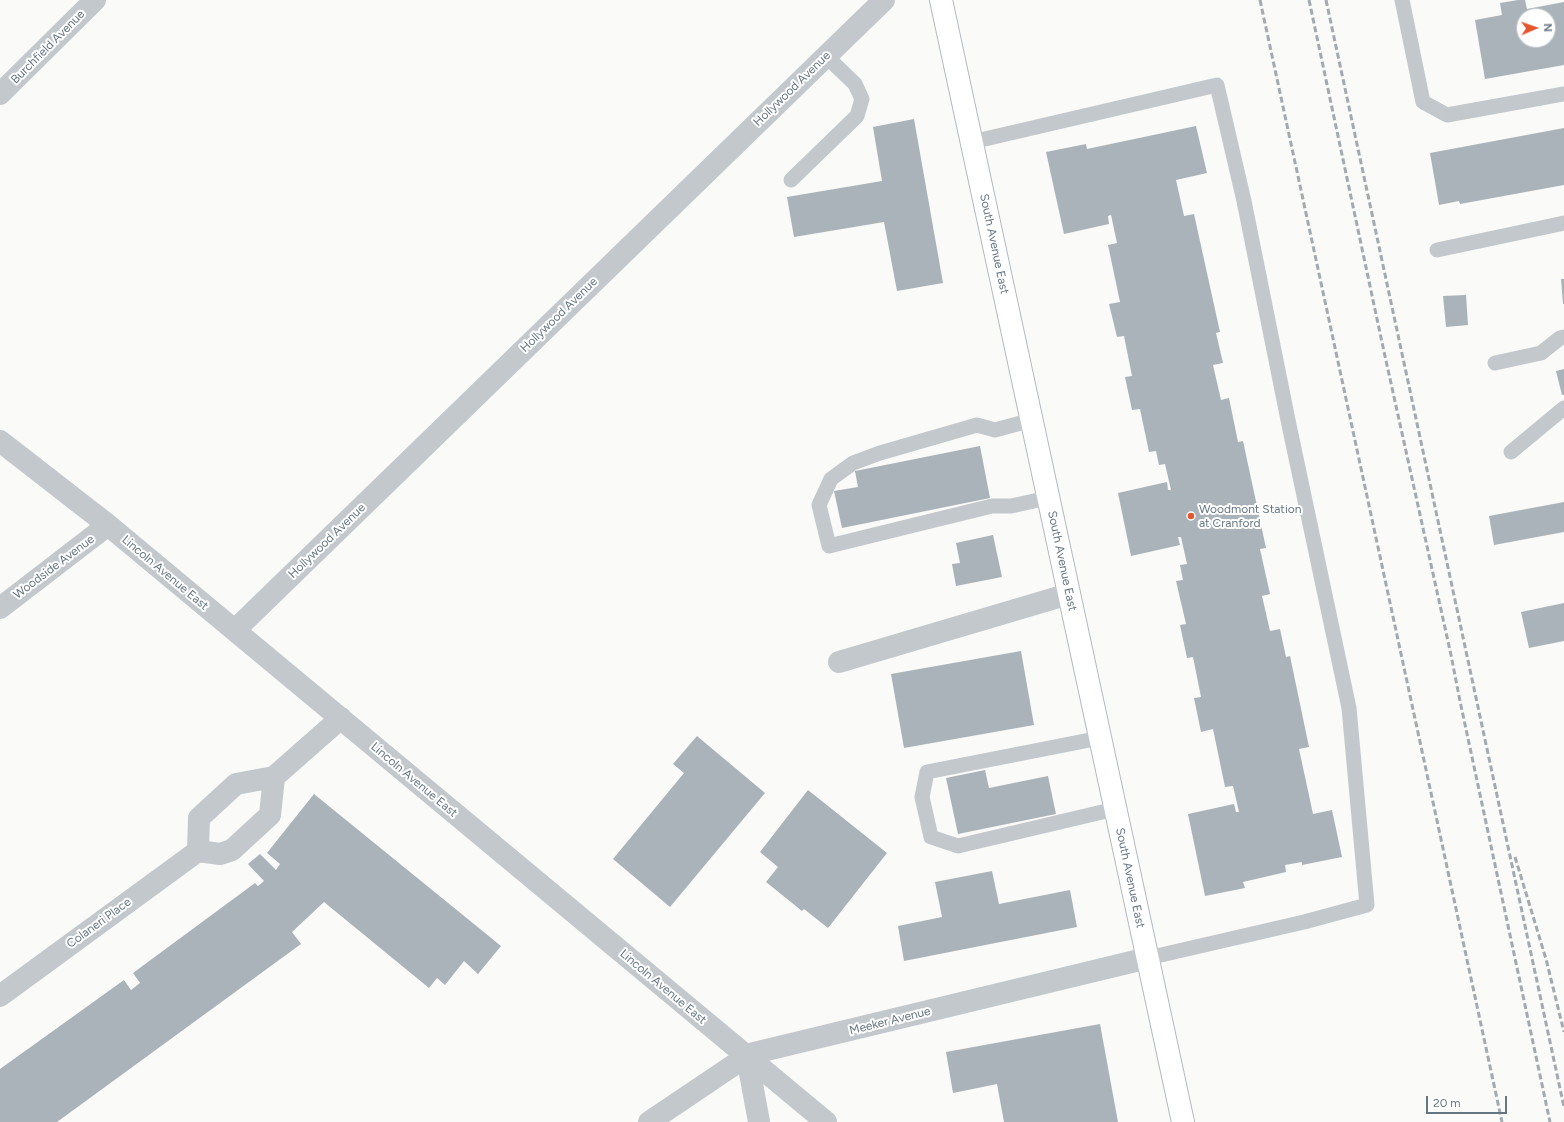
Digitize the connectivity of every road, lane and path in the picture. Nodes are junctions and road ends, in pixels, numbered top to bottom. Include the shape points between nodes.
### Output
1 (95, 0) edge
2 (884, 0) edge
3 (941, 0) edge
4 (1402, 0) edge
5 (826, 56) junction
6 (0, 94) edge
7 (1564, 94) edge
8 (972, 142) junction
9 (791, 180) dead end
10 (1564, 223) edge
11 (1437, 250) dead end
12 (1564, 337) edge
13 (1495, 363) dead end
14 (1564, 408) edge
15 (1032, 420) junction
16 (0, 441) edge
17 (1511, 452) dead end
18 (1048, 498) junction
19 (108, 525) junction
20 (1069, 594) junction
21 (0, 608) edge
22 (235, 630) junction
23 (839, 662) dead end
24 (341, 718) junction
25 (1100, 738) junction
26 (274, 777) junction
27 (1115, 809) junction
28 (198, 851) junction
29 (1148, 958) junction
30 (0, 996) edge
31 (747, 1057) junction
32 (649, 1122) edge
33 (759, 1122) edge
34 (826, 1122) edge
35 (1183, 1122) edge

1 - 6 street, Burchfield Avenue
2 - 5 street, Hollywood Avenue
3 - 8 main road, South Avenue East
4 - 7 lane via 1423,102 1447,115
5 - 9 lane via 855,84 862,99 857,116
5 - 22 street, Hollywood Avenue
8 - 15 main road, South Avenue East
8 - 29 lane via 1217,85 1244,201 1349,708 1367,905
10 - 11 lane
12 - 13 lane via 1542,353
14 - 17 lane
15 - 18 main road, South Avenue East
15 - 18 lane via 995,430 977,426 853,463 831,479 819,505 829,546 992,506 1011,506
16 - 19 street, Lincoln Avenue East
18 - 20 main road, South Avenue East
19 - 21 street, Woodside Avenue
19 - 22 street, Lincoln Avenue East
20 - 23 street
20 - 25 main road, South Avenue East
22 - 24 street, Lincoln Avenue East
24 - 26 street
24 - 31 street, Lincoln Avenue East
25 - 27 main road, South Avenue East
25 - 27 lane via 927,772 922,797 931,837 958,846
26 - 28 street via 236,784 199,818
26 - 28 street via 270,815 232,850 220,854
27 - 29 main road, South Avenue East
28 - 30 street, Colaneri Place
29 - 31 street, Meeker Avenue via 750,1054
29 - 35 main road, South Avenue East
31 - 32 street, Meeker Avenue
31 - 33 street
31 - 34 street, Lincoln Avenue East

